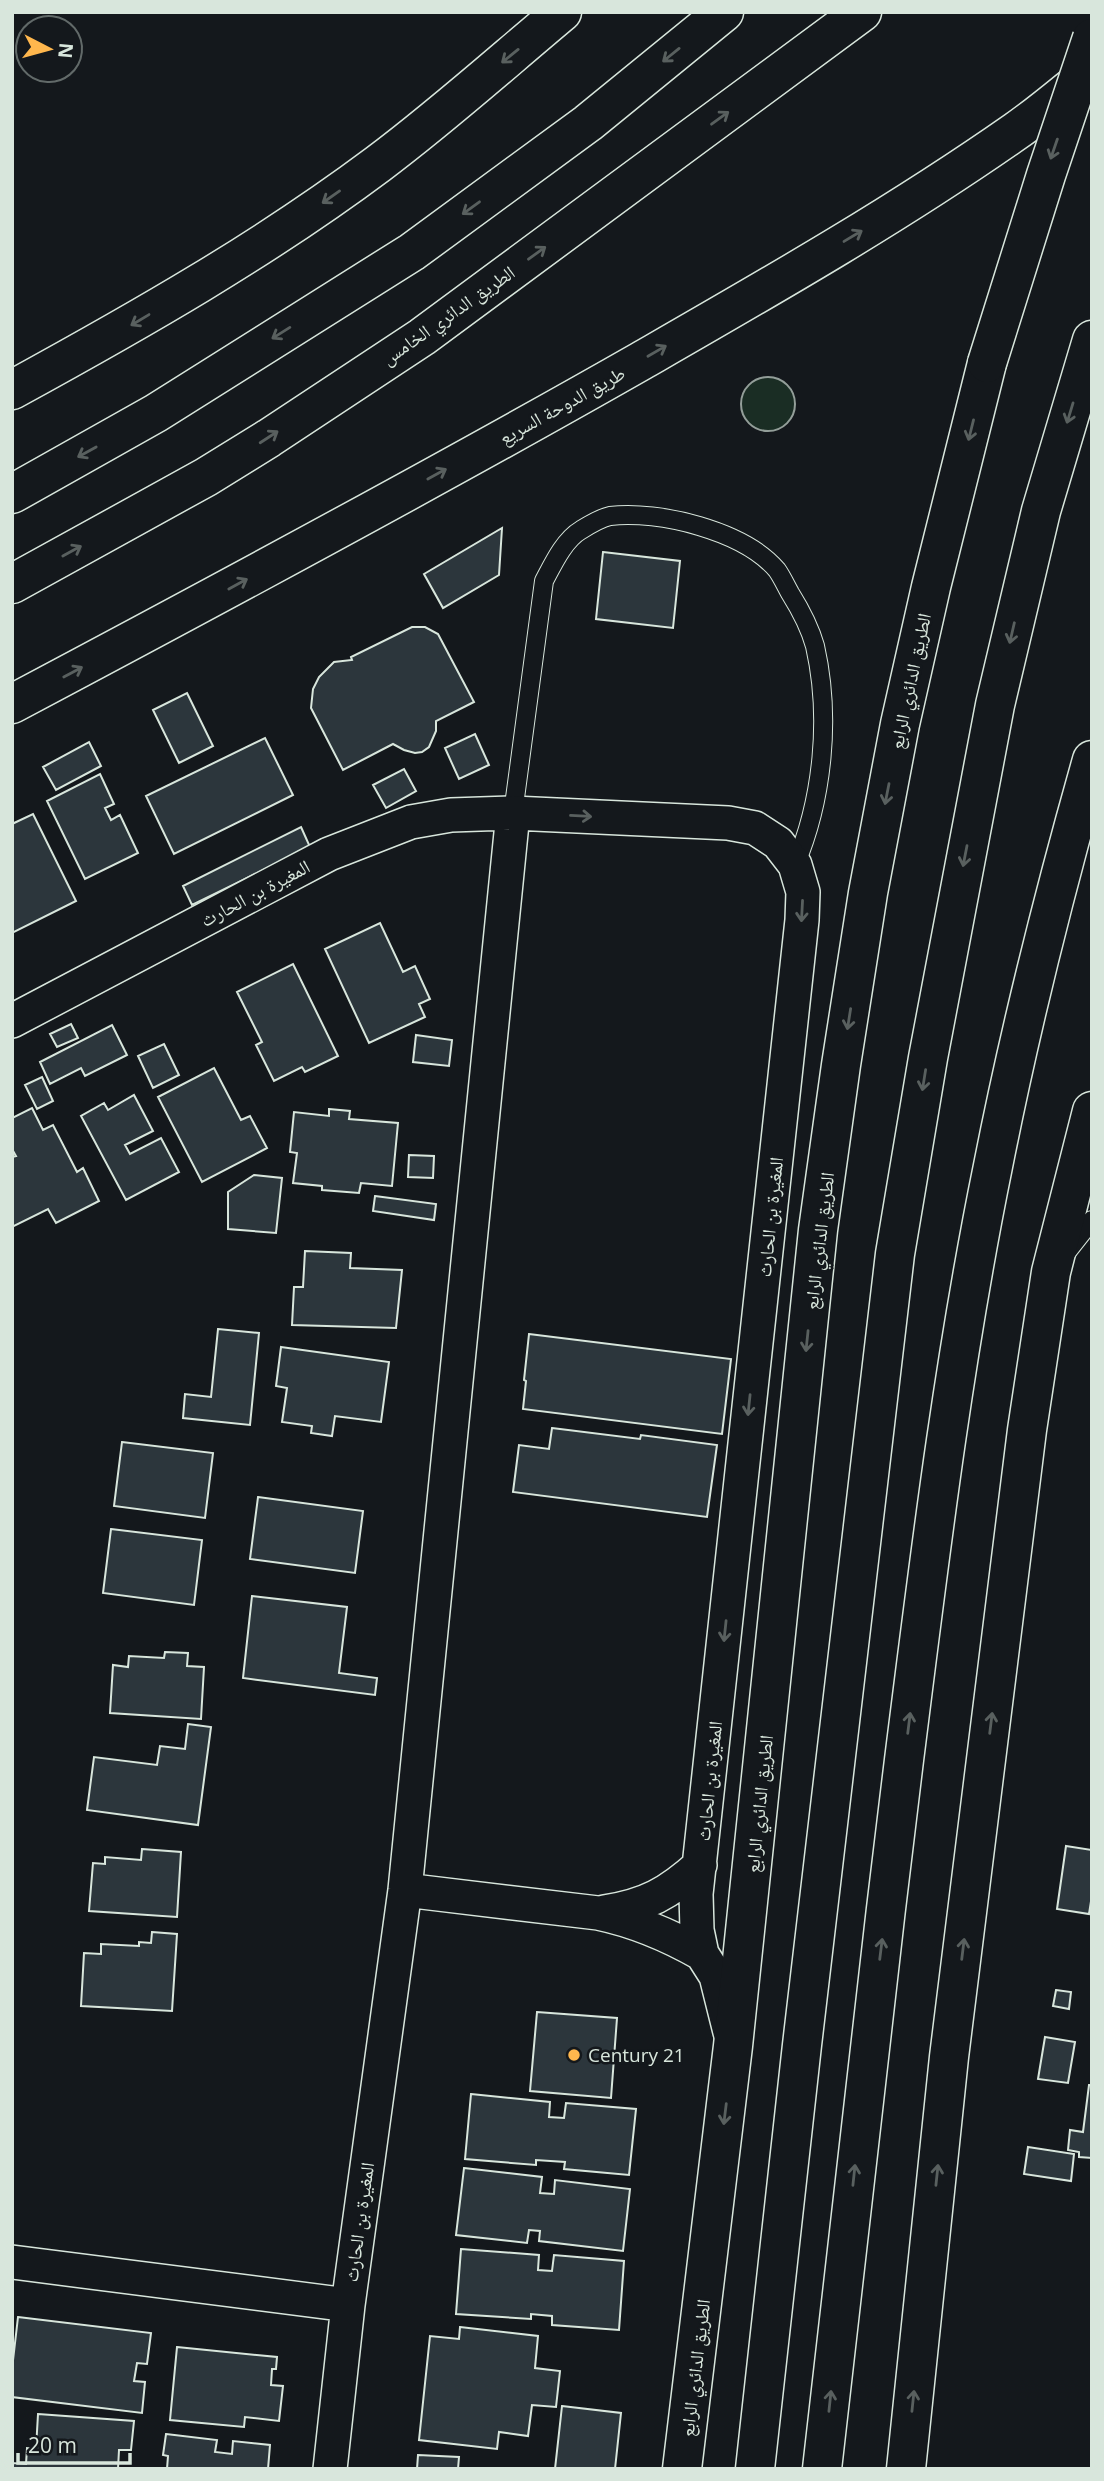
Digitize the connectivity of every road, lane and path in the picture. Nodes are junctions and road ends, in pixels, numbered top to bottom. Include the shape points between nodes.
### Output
1 (562, 12) edge
2 (724, 12) edge
3 (862, 12) edge
4 (1092, 38) edge
5 (1092, 72) edge
6 (1091, 344) edge
7 (12, 390) edge
8 (12, 494) edge
9 (12, 584) edge
10 (12, 704) edge
11 (1092, 760) edge
12 (513, 813) junction
13 (795, 865) junction
14 (12, 1021) edge
15 (1092, 1111) edge
16 (1092, 1220) edge
17 (1051, 1272) junction
18 (699, 1865) junction
19 (405, 1890) junction
20 (598, 1913) junction
21 (702, 1954) junction
22 (733, 2046) junction
23 (12, 2262) edge
24 (348, 2305) junction
25 (330, 2469) edge
26 (682, 2469) edge
27 (755, 2469) edge
28 (822, 2469) edge
29 (906, 2469) edge

1 -> 7 main road via 379,163 309,213 136,323
2 -> 8 main road via 588,123 412,252 156,412
9 -> 3 main road, الطريق الدائري الخامس via 206,477 422,337
4 -> 22 main road, الطريق الدائري الرابع, bridge via 987,363 900,724 868,893 817,1244
10 -> 5 main road, طريق الدوحة السريع via 687,335 1018,130
6 -> 27 main road via 1041,511 995,705 895,1254
28 -> 11 main road via 921,1625 966,1315 1022,1026
12 -> 13 street, المغيرة بن الحارث via 755,828 778,843
12 - 13 lane via 544,581 558,555 578,531 607,516 691,522 748,547 776,570 814,644 823,740 809,827
12 - 14 street, المغيرة بن الحارث via 411,822 329,854
12 - 19 street, المغيرة بن الحارث
13 -> 18 street, المغيرة بن الحارث via 803,892 802,920
15 - 17 main road
16 - 17 lane
29 -> 17 main road via 949,2057
18 - 20 street, المغيرة بن الحارث via 654,1900
18 - 21 street, المغيرة بن الحارث via 696,1894
19 - 20 street, المغيرة بن الحارث
19 - 24 street, المغيرة بن الحارث
20 - 21 street, المغيرة بن الحارث via 651,1928
21 - 22 street, المغيرة بن الحارث via 716,1976
22 -> 26 main road, الطريق الدائري الرابع
23 - 24 street, المغيرة بن الحارث
24 - 25 street, المغيرة بن الحارث

